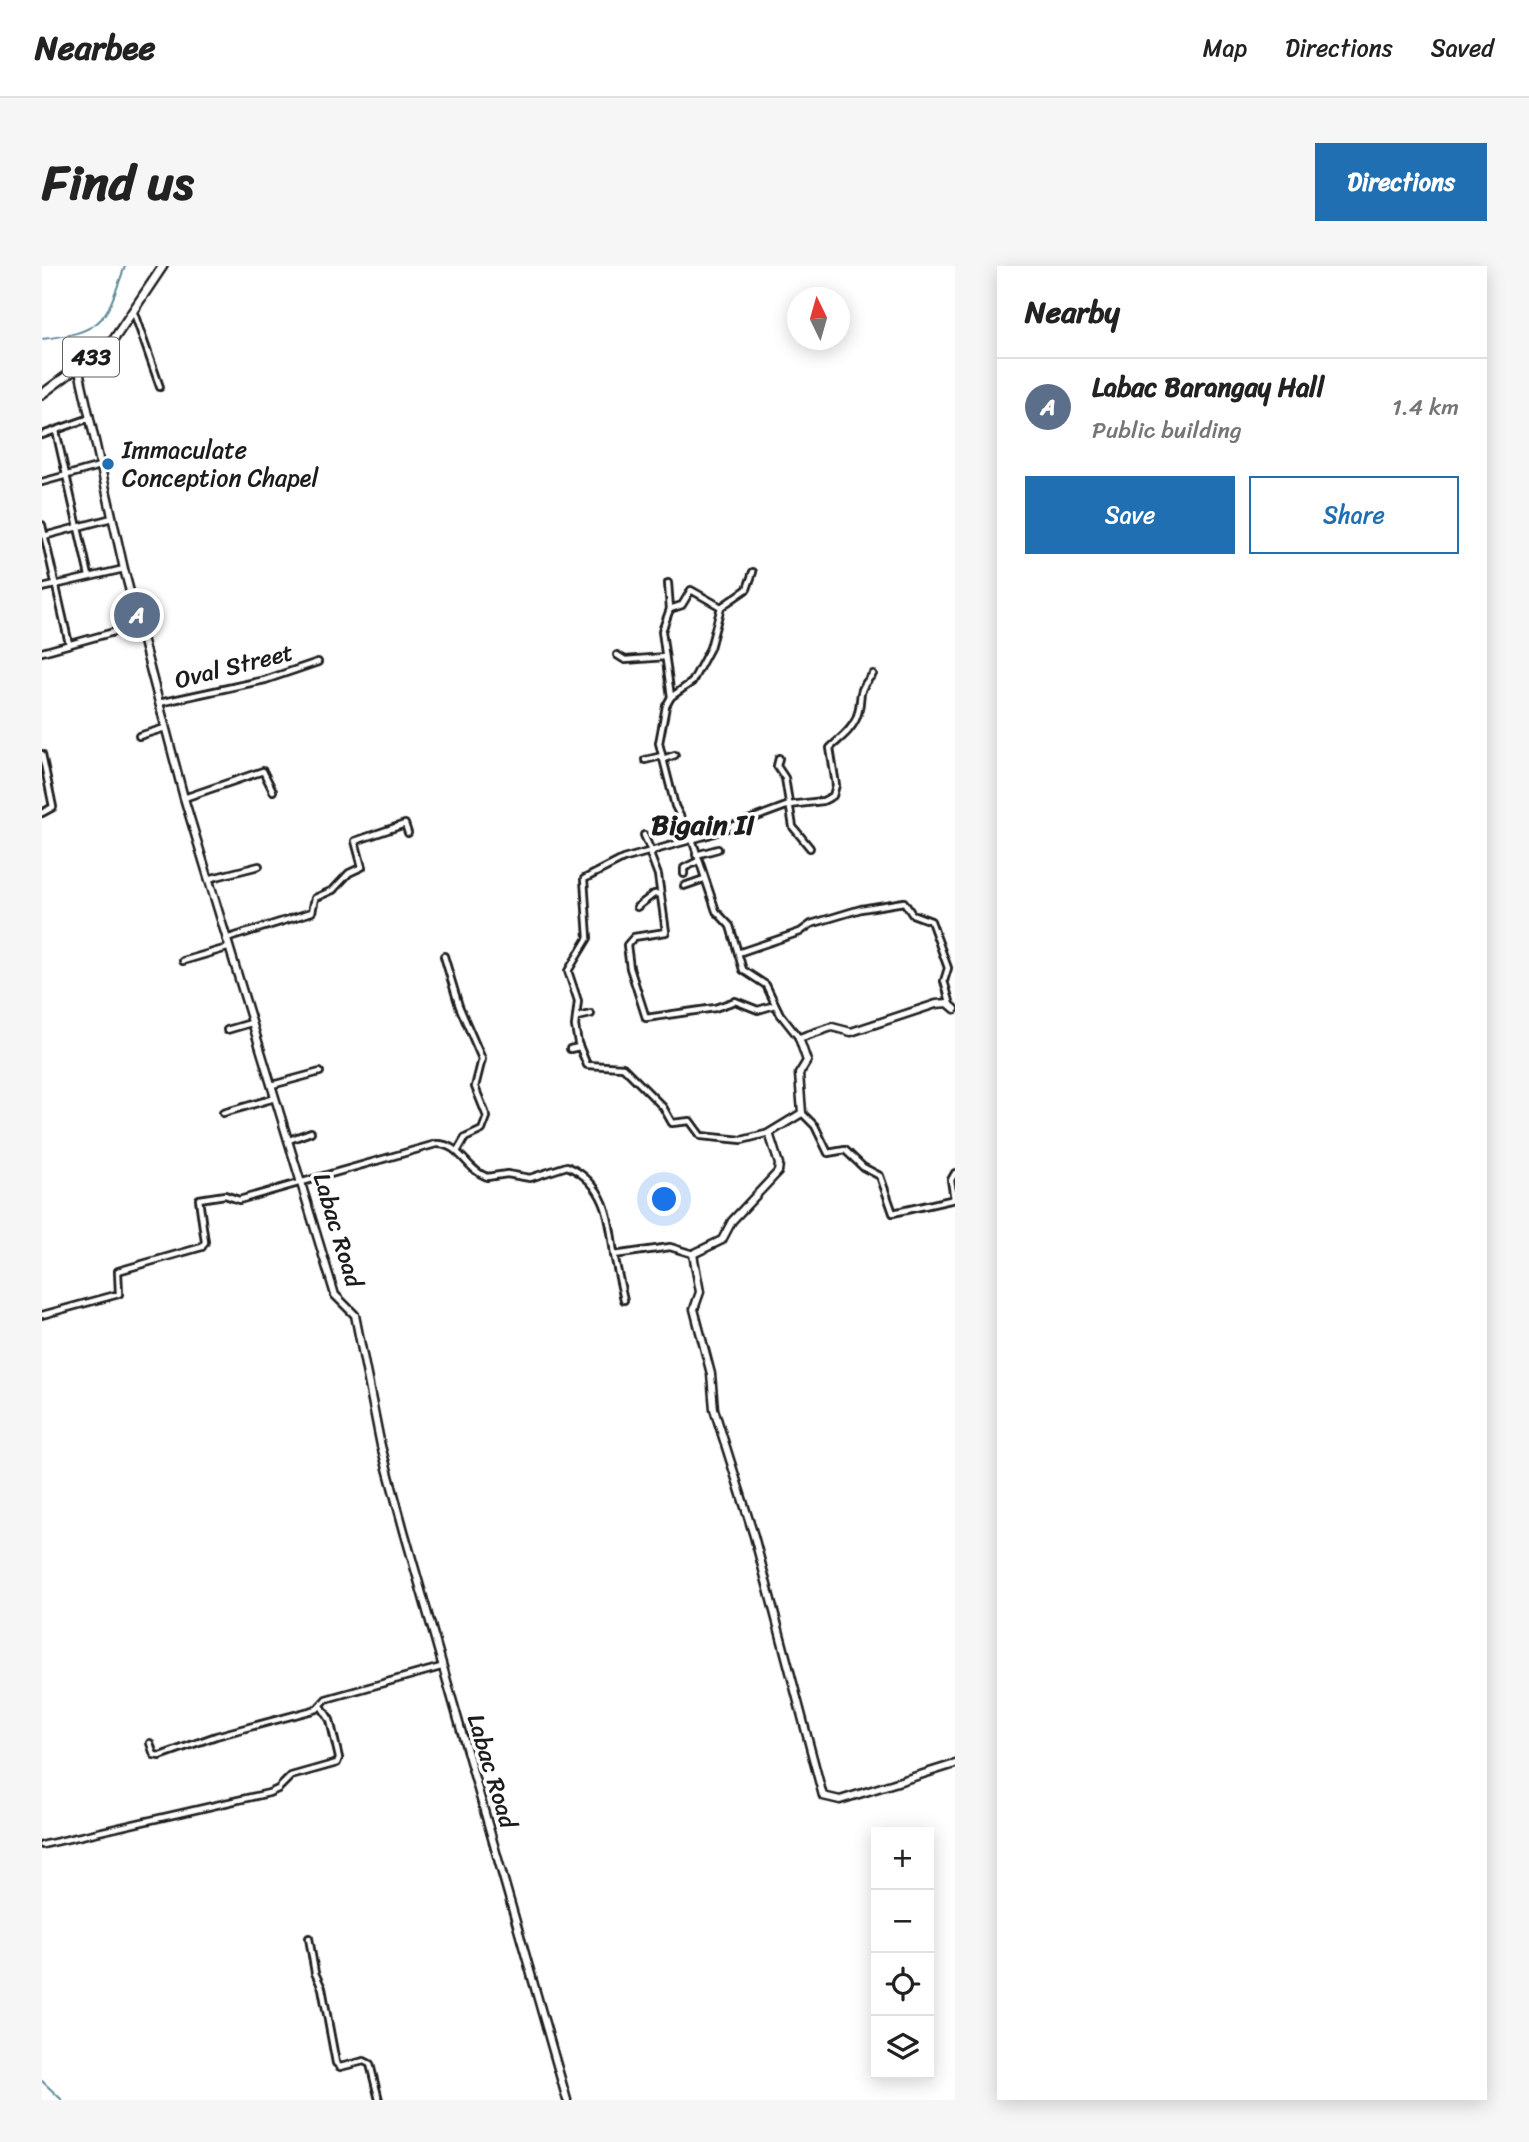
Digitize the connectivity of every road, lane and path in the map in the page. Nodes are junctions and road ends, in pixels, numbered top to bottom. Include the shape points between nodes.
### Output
1 (163, 266) edge
2 (134, 313) junction
3 (78, 366) junction
4 (160, 387) dead end
5 (42, 394) edge
6 (90, 418) junction
7 (56, 431) junction
8 (42, 435) edge
9 (100, 466) junction
10 (67, 476) junction
11 (42, 482) edge
12 (112, 518) junction
13 (42, 525) edge
14 (79, 527) junction
15 (44, 536) junction
16 (45, 554) edge
17 (124, 569) junction
18 (753, 572) dead end
19 (89, 576) junction
20 (668, 583) dead end
21 (55, 585) junction
22 (42, 588) edge
23 (721, 607) junction
24 (670, 609) junction
25 (140, 625) junction
26 (69, 644) junction
27 (42, 652) edge
28 (617, 655) dead end
29 (665, 657) junction
30 (318, 662) dead end
31 (873, 674) dead end
32 (671, 696) junction
33 (159, 703) junction
34 (165, 728) junction
35 (139, 736) dead end
36 (42, 754) edge
37 (675, 755) dead end
38 (662, 758) junction
39 (779, 758) dead end
40 (645, 760) dead end
41 (273, 791) dead end
42 (184, 798) junction
43 (789, 805) junction
44 (42, 813) edge
45 (408, 833) dead end
46 (644, 835) dead end
47 (692, 839) junction
48 (810, 848) dead end
49 (718, 849) dead end
50 (651, 853) junction
51 (697, 858) junction
52 (259, 866) dead end
53 (684, 874) dead end
54 (207, 879) junction
55 (704, 879) junction
56 (684, 886) dead end
57 (659, 894) junction
58 (637, 907) dead end
59 (225, 939) junction
60 (228, 948) junction
61 (738, 953) junction
62 (444, 957) dead end
63 (183, 961) dead end
64 (775, 1005) junction
65 (954, 1009) edge
66 (591, 1014) dead end
67 (578, 1017) junction
68 (251, 1023) junction
69 (227, 1030) dead end
70 (799, 1038) junction
71 (579, 1047) junction
72 (570, 1049) dead end
73 (320, 1072) dead end
74 (272, 1085) junction
75 (276, 1098) junction
76 (223, 1113) dead end
77 (802, 1113) junction
78 (311, 1132) dead end
79 (769, 1133) junction
80 (289, 1140) junction
81 (458, 1150) junction
82 (955, 1174) edge
83 (303, 1184) junction
84 (955, 1199) edge
85 (692, 1254) junction
86 (614, 1255) junction
87 (624, 1300) dead end
88 (42, 1315) edge
89 (441, 1667) junction
90 (321, 1706) junction
91 (150, 1743) dead end
92 (955, 1764) edge
93 (42, 1845) edge
94 (309, 1938) dead end
95 (379, 2100) edge
96 (567, 2100) edge

1 - 2 main road, 433
2 - 3 main road, 433 via 112,342
2 - 4 street
3 - 5 main road, 433
3 - 6 street, Labac Road
6 - 7 street
6 - 9 street, Labac Road
7 - 8 street
7 - 10 street
9 - 10 street
9 - 12 street, Labac Road
10 - 11 street
10 - 14 street
12 - 14 street
12 - 17 street, Labac Road
13 - 15 street
14 - 15 street
14 - 19 street
15 - 16 street
16 - 21 street
17 - 19 street
17 - 25 street, Labac Road
18 - 23 street via 747,589
19 - 21 street
20 - 24 street
21 - 22 street
21 - 26 street
23 - 24 street via 691,590 682,605
23 - 32 street via 710,648 692,681
24 - 29 street via 662,627
25 - 26 street
25 - 33 street, Labac Road
26 - 27 street
28 - 29 street via 625,660
29 - 32 street
30 - 33 street, Oval Street via 265,680
31 - 43 street via 859,690 859,710 850,730 830,748 836,785 833,796
32 - 38 street via 663,712
33 - 34 street, Labac Road
34 - 35 street
34 - 42 street, Labac Road
36 - 44 street via 53,807
37 - 38 street
38 - 40 street
38 - 47 street via 675,806
39 - 43 street via 777,766 785,778
41 - 42 street via 263,771
42 - 54 street, Labac Road
43 - 47 street
43 - 48 street via 793,828
45 - 59 street via 405,824 355,841 362,867 315,898 312,912
46 - 50 street
47 - 50 street
47 - 51 street
49 - 51 street
50 - 57 street
50 - 67 street via 618,861 584,879 588,937 568,971
51 - 53 street via 684,868
51 - 55 street
52 - 54 street
54 - 59 street, Labac Road
55 - 56 street
55 - 61 street via 716,911 730,926
57 - 58 street
57 - 64 street via 666,932 634,937 627,945 646,1018 735,1001 758,1010
59 - 60 street, Labac Road
60 - 63 street
60 - 68 street, Labac Road
61 - 64 street via 743,970 766,985
61 - 65 street via 811,924 904,902 912,914 931,920 948,968 944,981
62 - 81 street via 482,1059 475,1087 487,1117 482,1130 465,1138
64 - 70 street
65 - 70 street via 926,1006 851,1032 832,1027
66 - 67 street
67 - 71 street
68 - 69 street
68 - 74 street, Labac Road
70 - 77 street via 807,1061 799,1074
71 - 72 street
71 - 79 street via 587,1065 623,1067 663,1107 672,1123 690,1121 701,1136 718,1139 742,1140
73 - 74 street
74 - 75 street, Labac Road
75 - 76 street
75 - 80 street, Labac Road
77 - 79 street
77 - 84 street via 815,1126 828,1153 845,1150 880,1176 893,1213
78 - 80 street
79 - 85 street via 779,1164 773,1181 732,1222 723,1240
80 - 83 street, Labac Road
81 - 83 street via 446,1144 428,1146
81 - 86 street via 466,1164 487,1177 530,1178 564,1165 580,1172 604,1199
82 - 84 street via 950,1180
83 - 88 street via 239,1200 225,1195 199,1199 202,1247 118,1271 119,1294
83 - 89 street, Labac Road via 335,1295 355,1315 381,1446
85 - 86 street via 670,1247
85 - 92 street via 700,1292 694,1306 714,1409 754,1536 823,1796 840,1800
86 - 87 street
89 - 90 street via 326,1699
89 - 96 street, Labac Road
90 - 91 street via 160,1756 154,1755
90 - 93 street via 334,1732 337,1763 291,1776 269,1793
94 - 95 street via 336,2063 340,2067 369,2062

